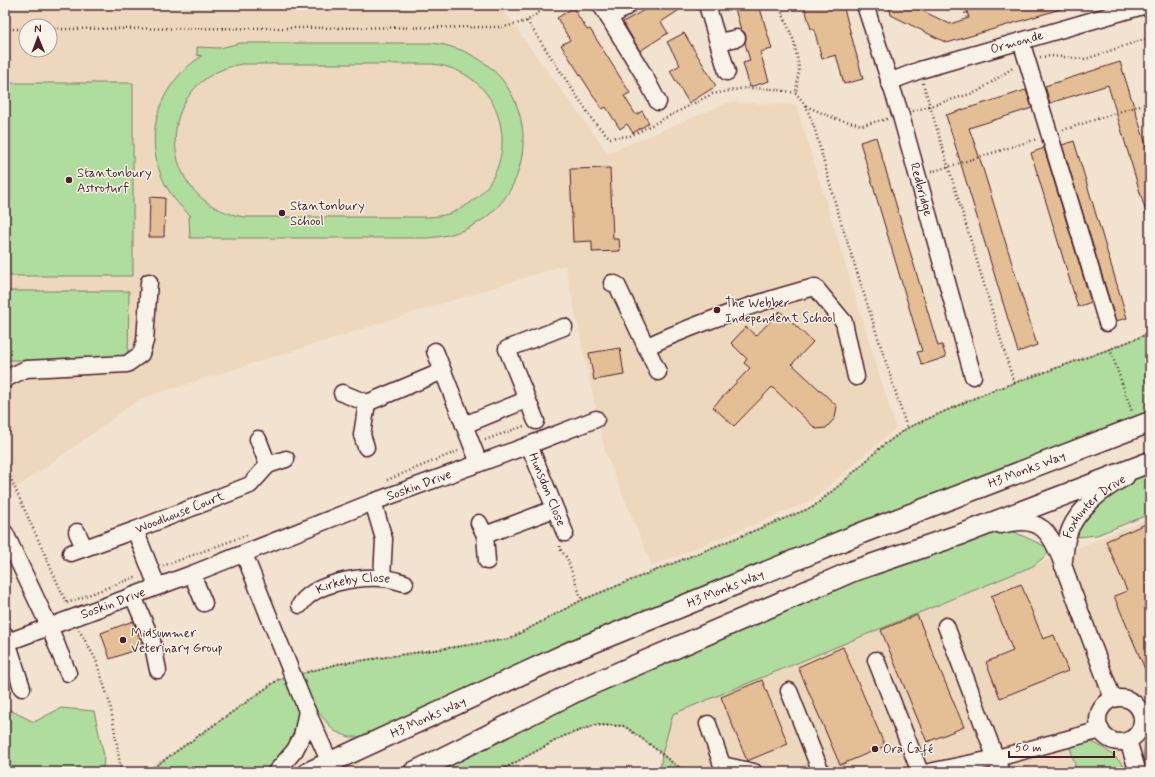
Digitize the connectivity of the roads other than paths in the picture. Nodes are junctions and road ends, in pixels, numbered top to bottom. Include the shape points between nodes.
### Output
1 (628, 5) edge
2 (708, 5) edge
3 (865, 5) edge
4 (1146, 5) edge
5 (605, 12) edge
6 (737, 38) dead end
7 (1021, 41) junction
8 (719, 42) junction
9 (727, 72) dead end
10 (889, 82) junction
11 (658, 102) dead end
12 (148, 282) dead end
13 (612, 283) dead end
14 (1107, 323) dead end
15 (564, 327) dead end
16 (646, 347) junction
17 (435, 351) dead end
18 (443, 371) junction
19 (658, 372) dead end
20 (973, 376) dead end
21 (856, 377) dead end
22 (5, 380) edge
23 (342, 393) dead end
24 (526, 400) junction
25 (367, 403) junction
26 (1144, 416) edge
27 (596, 419) dead end
28 (536, 422) road end
29 (464, 425) junction
30 (258, 439) dead end
31 (529, 445) junction
32 (366, 448) dead end
33 (286, 459) dead end
34 (479, 463) junction
35 (1150, 463) edge
36 (268, 465) junction
37 (373, 502) junction
38 (554, 509) junction
39 (135, 530) junction
40 (77, 532) dead end
41 (5, 533) edge
42 (965, 533) junction
43 (563, 536) road end
44 (244, 554) junction
45 (487, 561) dead end
46 (1063, 566) junction
47 (192, 574) junction
48 (382, 578) junction
49 (405, 583) dead end
50 (157, 586) junction
51 (133, 596) junction
52 (300, 600) dead end
53 (204, 603) dead end
54 (50, 626) junction
55 (946, 626) dead end
56 (6, 640) edge
57 (876, 660) dead end
58 (158, 670) dead end
59 (68, 673) dead end
60 (22, 688) dead end
61 (789, 691) dead end
62 (1113, 698) junction
63 (307, 711) junction
64 (1146, 711) edge
65 (708, 724) dead end
66 (1101, 730) junction
67 (1128, 741) junction
68 (999, 765) edge
69 (332, 767) edge
70 (276, 772) edge
71 (309, 772) edge
72 (414, 772) edge
73 (754, 772) edge
74 (821, 772) edge
75 (920, 772) edge
76 (929, 772) edge
77 (1138, 772) edge

1 - 5 street
2 - 8 street
3 - 10 street, Redbridge
4 - 7 street, Ormonde
5 - 11 street via 648,72
6 - 8 street
7 - 10 street, Ormonde via 920,70
7 - 14 street
8 - 9 street
10 - 20 street, Redbridge via 901,116
12 - 22 street via 145,340 141,354 127,364 26,369
13 - 16 street via 617,286
15 - 24 street via 507,349
16 - 19 street
16 - 21 street via 666,336 724,315 815,287 844,322
17 - 18 street
18 - 25 street
18 - 29 street
23 - 25 street
24 - 28 street
24 - 29 street
25 - 32 street via 362,436
26 - 69 main road, H3 Monks Way via 570,652
27 - 31 street, Soskin Drive
29 - 34 street
30 - 36 street
31 - 34 street, Soskin Drive
31 - 38 street, Hunsdon Close
33 - 36 street, Woodhouse Court
34 - 37 street, Soskin Drive
35 - 42 main road
35 - 46 street, Foxhunter Drive via 1116,482 1085,506 1076,517 1068,535
36 - 39 street, Woodhouse Court via 250,485
37 - 44 street, Soskin Drive
37 - 48 street via 384,539
38 - 43 street, Hunsdon Close
38 - 45 street via 482,529
39 - 40 street, Woodhouse Court via 77,550
39 - 50 street
41 - 54 street
42 - 46 street, Foxhunter Drive via 1016,521 1032,523 1042,528 1051,538
42 - 72 main road via 853,572 600,680
44 - 47 street, Soskin Drive
44 - 63 street
46 - 62 street, Foxhunter Drive
47 - 50 street, Soskin Drive
47 - 53 street
48 - 49 street, Kirkeby Close
48 - 52 street, Kirkeby Close via 343,581 325,586
50 - 51 street, Soskin Drive
51 - 54 street, Soskin Drive
51 - 58 street via 152,640
54 - 56 street, Soskin Drive
54 - 59 street
55 - 68 street
56 - 60 street
57 - 75 street
61 - 74 street
62 - 64 street via 1128,699
62 - 66 street via 1100,712 1098,722
63 - 69 street
63 - 70 street via 302,736 295,750
64 - 67 street via 1139,732
65 - 73 street via 722,765
66 - 67 street via 1108,739
66 - 68 street
67 - 77 street
68 - 76 street
69 - 71 main road, H3 Monks Way

